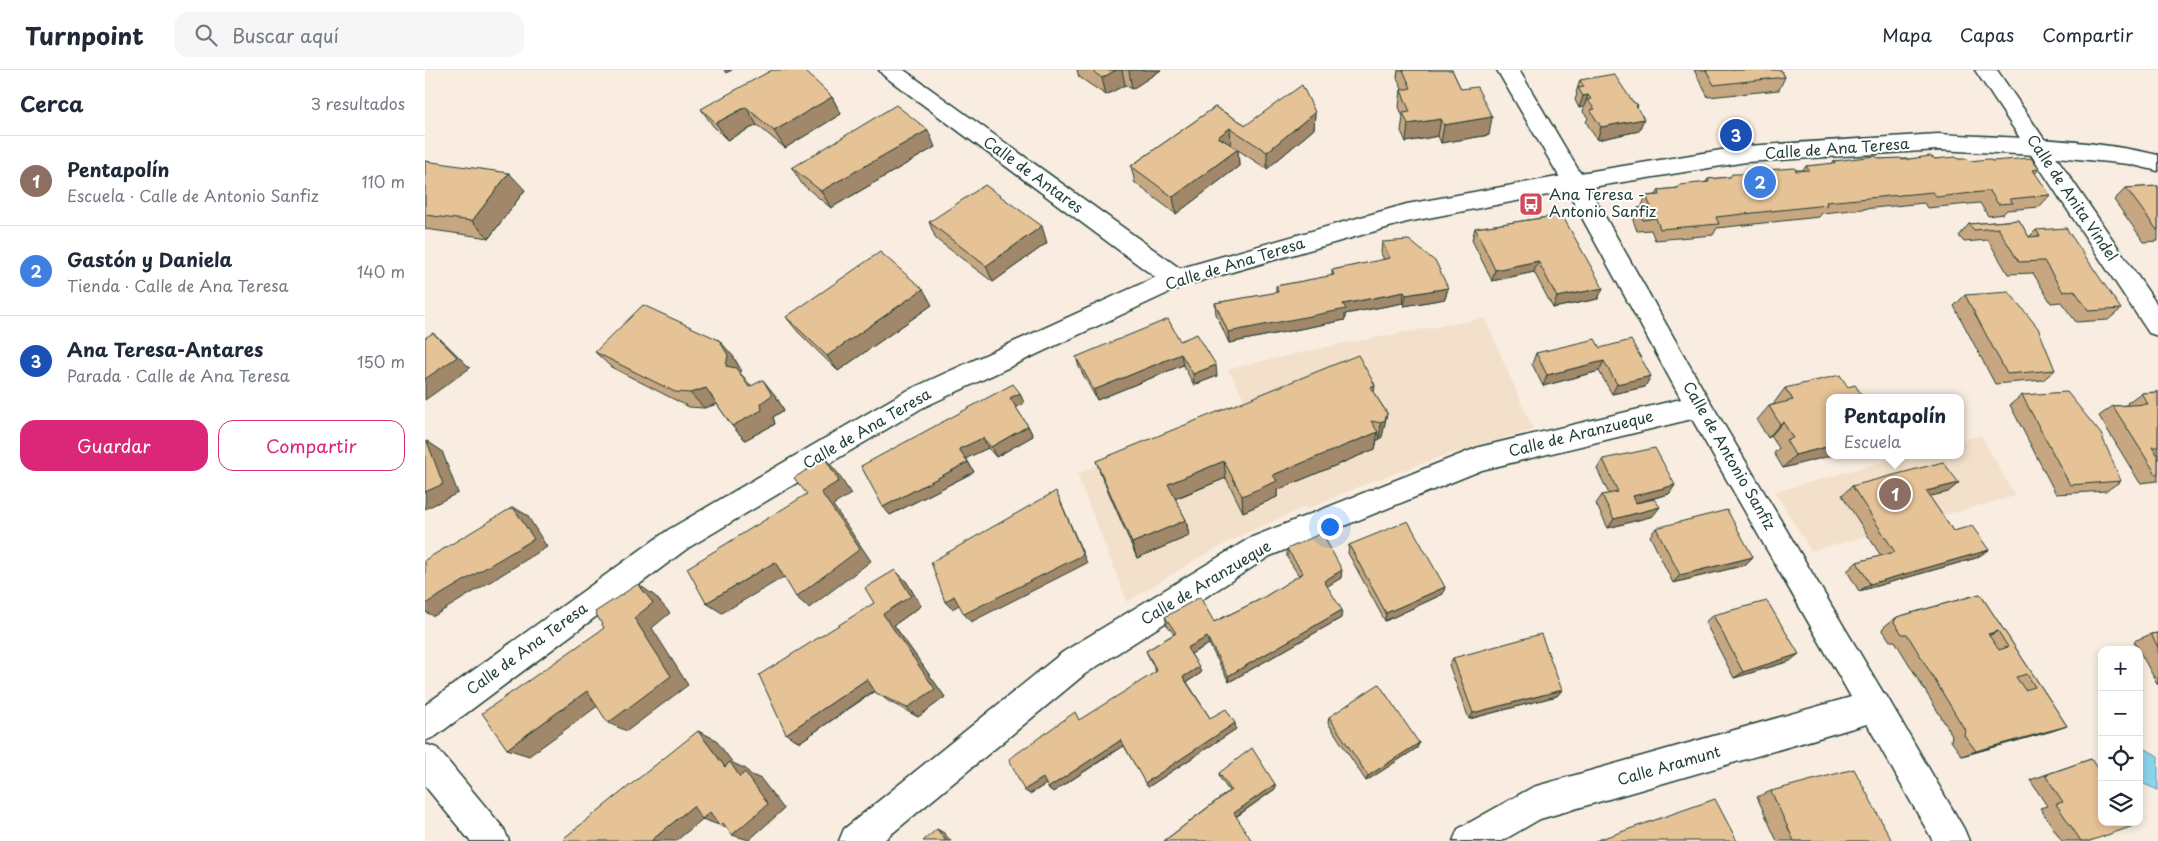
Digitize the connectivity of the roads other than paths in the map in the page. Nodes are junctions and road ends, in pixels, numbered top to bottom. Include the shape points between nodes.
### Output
1 (890, 70) edge
2 (1509, 70) edge
3 (1986, 70) edge
4 (2037, 147) junction
5 (2158, 163) edge
6 (1574, 182) junction
7 (1176, 280) junction
8 (2158, 326) edge
9 (1699, 406) junction
10 (1875, 706) junction
11 (425, 725) edge
12 (425, 760) edge
13 (492, 841) edge
14 (856, 841) edge
15 (1470, 841) edge
16 (1952, 841) edge

1 - 7 street, Calle de Antares
2 - 6 street, Calle de Antonio Sanfiz
3 - 4 street, Calle de Anita Vindel
4 - 5 street, Calle de Ana Teresa via 2129,156
4 - 6 street, Calle de Ana Teresa via 1937,142 1746,154
4 - 8 street, Calle de Anita Vindel
6 - 7 street, Calle de Ana Teresa via 1407,213
6 - 9 street, Calle de Antonio Sanfiz
7 - 11 street, Calle de Ana Teresa via 913,400 678,539
9 - 10 street, Calle de Antonio Sanfiz
9 - 14 street, Calle de Aranzueque via 1479,459 1260,548 1074,663
10 - 15 street, Calle Aramunt via 1533,804
10 - 16 street, Calle de Antonio Sanfiz
12 - 13 street

